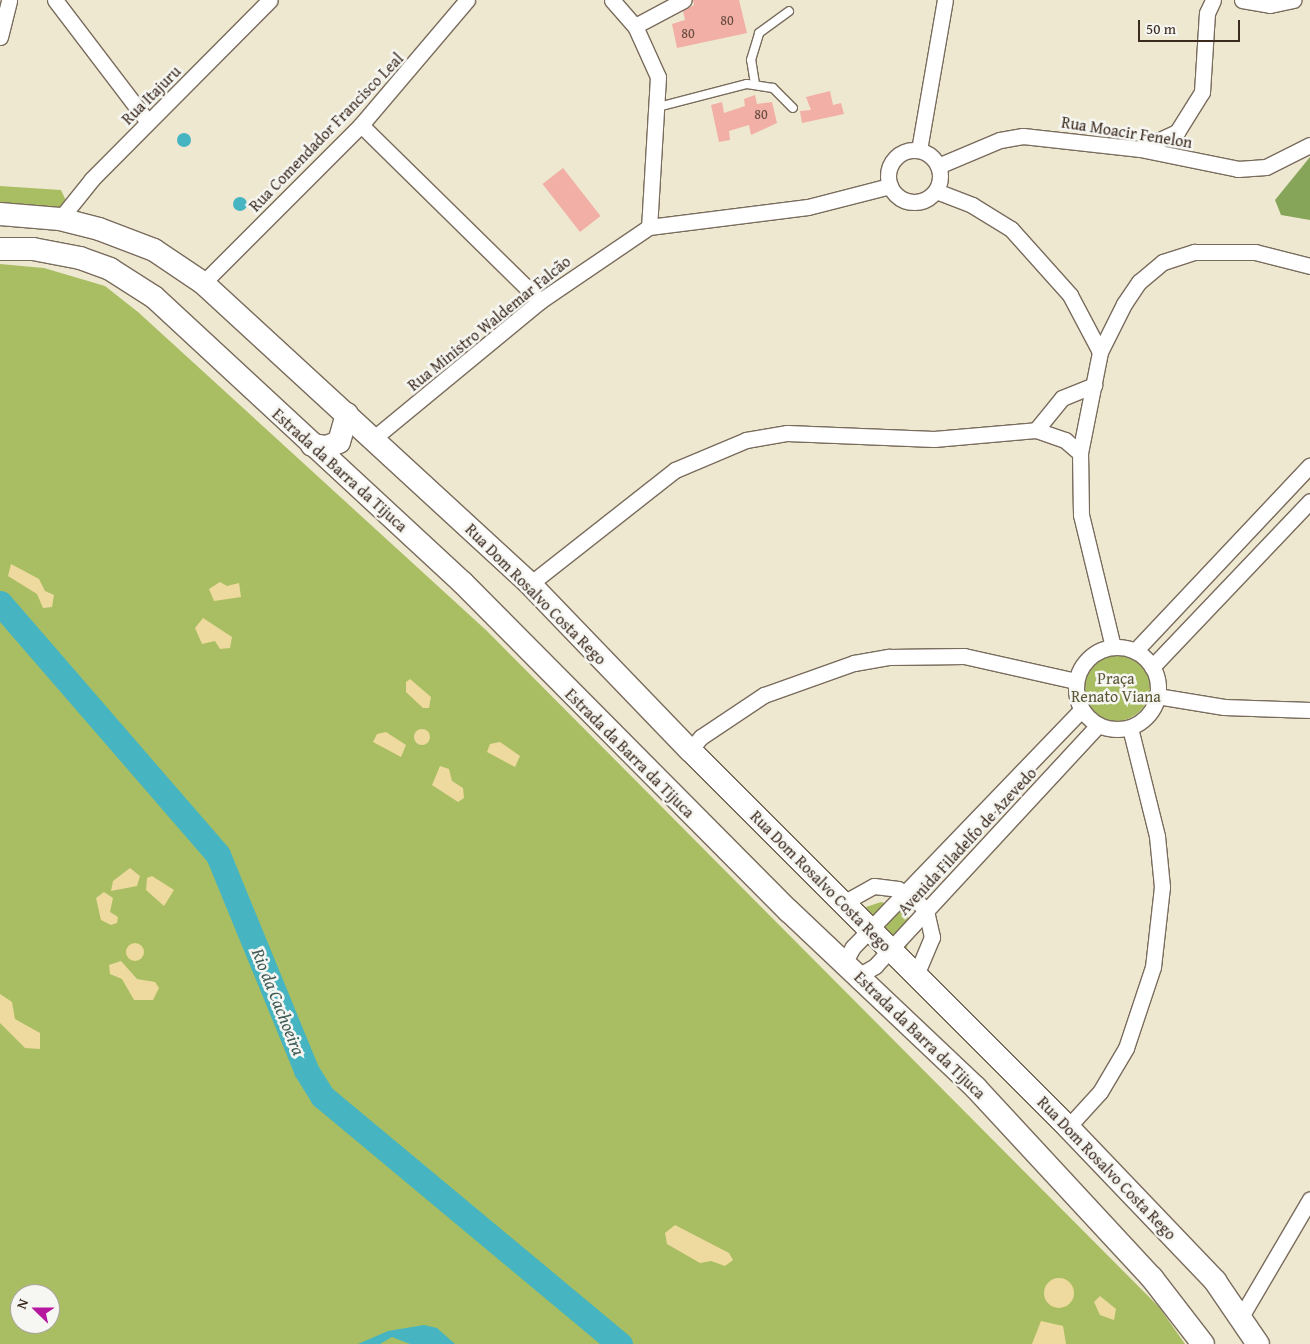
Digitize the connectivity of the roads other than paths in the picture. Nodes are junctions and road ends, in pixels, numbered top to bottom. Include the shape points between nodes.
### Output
1 (8, 0) edge
2 (270, 0) edge
3 (467, 0) edge
4 (612, 0) edge
5 (684, 0) edge
6 (945, 0) edge
7 (1213, 0) edge
8 (1242, 0) edge
9 (1293, 0) edge
10 (57, 1) edge
11 (789, 11) dead end
12 (636, 26) junction
13 (0, 37) edge
14 (755, 84) junction
15 (658, 107) junction
16 (793, 108) dead end
17 (148, 122) junction
18 (362, 125) junction
19 (1310, 146) edge
20 (1140, 149) junction
21 (919, 150) junction
22 (938, 166) junction
23 (890, 186) junction
24 (936, 190) junction
25 (0, 214) edge
26 (60, 219) junction
27 (649, 226) junction
28 (0, 249) edge
29 (1310, 266) edge
30 (204, 284) junction
31 (540, 301) junction
32 (1100, 352) junction
33 (1094, 385) junction
34 (347, 414) junction
35 (1036, 430) junction
36 (374, 438) junction
37 (312, 445) junction
38 (1080, 453) junction
39 (1310, 465) edge
40 (1310, 501) edge
41 (530, 584) junction
42 (1113, 647) junction
43 (1135, 651) junction
44 (1152, 667) junction
45 (1076, 681) junction
46 (1157, 696) junction
47 (1081, 710) junction
48 (1310, 710) edge
49 (1098, 726) junction
50 (1130, 728) junction
51 (690, 750) junction
52 (909, 894) junction
53 (843, 903) junction
54 (926, 911) junction
55 (872, 930) junction
56 (890, 949) junction
57 (851, 969) junction
58 (916, 975) junction
59 (1068, 1127) junction
60 (1310, 1199) edge
61 (1242, 1315) junction
62 (1256, 1340) edge
63 (1203, 1344) edge

1 - 13 street
2 - 17 street, Rua Itajuru
3 - 18 street, Rua Comendador Francisco Leal
4 - 12 street
5 - 12 street
6 - 21 street
7 - 20 street via 1207,13 1202,92 1176,132
8 - 9 street via 1270,5
10 - 17 street
11 - 14 lane via 759,33 751,60
12 - 15 street via 658,77
14 - 15 lane
14 - 16 lane via 773,88
15 - 27 street
17 - 26 street, Rua Itajuru via 92,179
18 - 30 street, Rua Comendador Francisco Leal
18 - 31 street
19 - 20 street, Rua Moacir Fenelon via 1266,167 1238,169
20 - 22 street, Rua Moacir Fenelon via 1023,136 1000,140
21 - 22 street
21 - 23 street via 896,156 888,170
22 - 24 street
23 - 24 street via 900,198 916,202
23 - 27 street, Rua Ministro Waldemar Falcão via 808,207
24 - 32 street via 972,205 1010,229 1070,296
25 - 26 main road
26 - 30 main road via 154,250
27 - 31 street, Rua Ministro Waldemar Falcão
28 - 37 main road, Estrada da Barra da Tijuca via 80,258 132,282
29 - 32 street via 1231,250 1194,252 1162,262 1139,282
30 - 34 main road
31 - 36 street, Rua Ministro Waldemar Falcão
32 - 33 street
33 - 35 street via 1062,398
33 - 38 street
34 - 36 main road
34 - 37 main road via 339,442 327,447
35 - 38 street via 1065,440
35 - 41 street via 934,439 787,434 746,440 674,470
36 - 41 main road, Rua Dom Rosalvo Costa Rego
37 - 57 main road, Estrada da Barra da Tijuca via 463,583
38 - 42 street via 1082,524
39 - 43 street
40 - 44 street
41 - 51 main road, Rua Dom Rosalvo Costa Rego
42 - 43 street
42 - 45 street via 1086,661
43 - 44 street
44 - 46 street
45 - 47 street
45 - 51 street via 964,656 889,657 854,663 764,695 701,737
46 - 48 street via 1224,707
46 - 50 street via 1148,716
47 - 49 street
47 - 52 street, Avenida Filadelfo de Azevedo
49 - 50 street
49 - 54 street, Avenida Filadelfo de Azevedo
50 - 59 street via 1157,836 1162,887 1153,967 1126,1048 1100,1092
51 - 53 main road, Rua Dom Rosalvo Costa Rego
52 - 53 street via 874,886
52 - 54 street
52 - 55 street, Avenida Filadelfo de Azevedo
53 - 55 main road, Rua Dom Rosalvo Costa Rego
54 - 56 street, Avenida Filadelfo de Azevedo
54 - 58 street via 932,937
55 - 56 main road, Rua Dom Rosalvo Costa Rego
55 - 57 street, Avenida Filadelfo de Azevedo via 853,947
56 - 57 street, Avenida Filadelfo de Azevedo
56 - 58 main road, Rua Dom Rosalvo Costa Rego
57 - 63 main road, Estrada da Barra da Tijuca via 1067,1183 1152,1278
58 - 59 main road, Rua Dom Rosalvo Costa Rego
59 - 61 main road, Rua Dom Rosalvo Costa Rego
60 - 61 street
61 - 62 main road, Rua Dom Rosalvo Costa Rego

